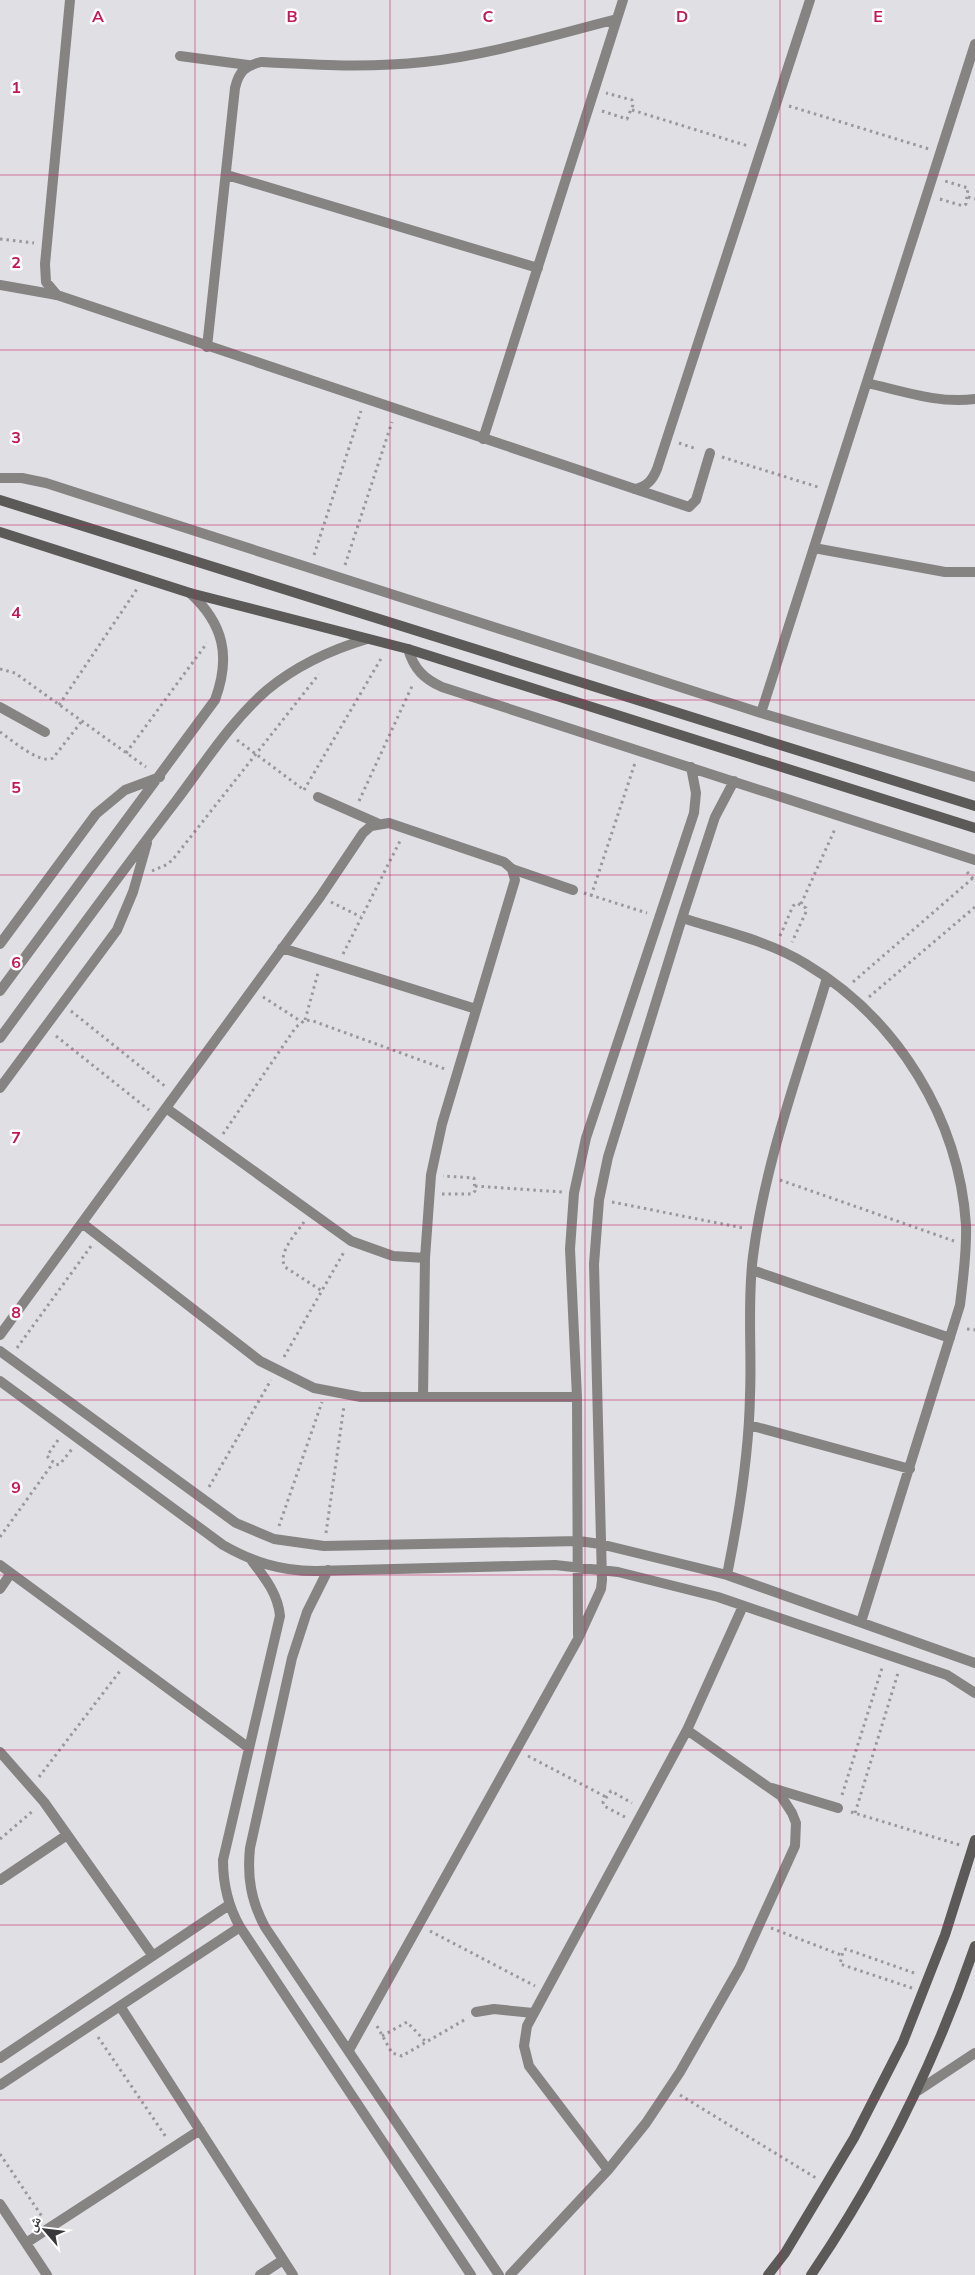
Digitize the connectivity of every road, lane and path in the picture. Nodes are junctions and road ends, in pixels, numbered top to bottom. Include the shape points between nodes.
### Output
1 (70, 0) edge
2 (623, 0) edge
3 (810, 0) edge
4 (617, 19) junction
5 (975, 44) edge
6 (180, 56) dead end
7 (248, 65) junction
8 (595, 90) junction
9 (776, 102) junction
10 (589, 107) junction
11 (632, 110) junction
12 (761, 150) junction
13 (941, 152) junction
14 (226, 175) junction
15 (933, 178) junction
16 (927, 195) junction
17 (968, 197) junction
18 (975, 199) edge
19 (0, 239) edge
20 (47, 244) junction
21 (538, 268) junction
22 (0, 285) edge
23 (57, 296) junction
24 (207, 347) junction
25 (867, 383) junction
26 (975, 399) edge
27 (365, 400) junction
28 (396, 410) junction
29 (483, 439) junction
30 (666, 440) junction
31 (710, 453) junction
32 (0, 478) edge
33 (635, 489) junction
34 (832, 491) junction
35 (0, 500) edge
36 (0, 532) edge
37 (814, 548) junction
38 (310, 568) junction
39 (975, 572) edge
40 (144, 578) junction
41 (341, 578) junction
42 (190, 593) junction
43 (218, 629) junction
44 (367, 639) junction
45 (389, 645) junction
46 (408, 649) junction
47 (0, 669) edge
48 (322, 670) dead end
49 (419, 672) junction
50 (59, 704) junction
51 (0, 707) edge
52 (761, 713) junction
53 (45, 732) dead end
54 (228, 733) junction
55 (640, 751) junction
56 (126, 753) junction
57 (255, 755) junction
58 (691, 767) junction
59 (972, 774) edge
60 (160, 777) junction
61 (734, 781) junction
62 (304, 790) junction
63 (318, 797) joint
64 (975, 806) edge
65 (354, 813) junction
66 (842, 816) junction
67 (377, 823) junction
68 (406, 828) junction
69 (975, 828) edge
70 (148, 837) junction
71 (975, 860) edge
72 (512, 869) junction
73 (139, 872) junction
74 (973, 878) dead end
75 (573, 890) joint
76 (320, 896) junction
77 (592, 896) junction
78 (801, 904) junction
79 (975, 907) edge
80 (659, 917) junction
81 (361, 918) junction
82 (682, 918) junction
83 (0, 944) edge
84 (282, 948) junction
85 (775, 949) junction
86 (787, 954) junction
87 (322, 961) junction
88 (337, 966) junction
89 (827, 978) junction
90 (252, 990) junction
91 (0, 991) edge
92 (843, 991) junction
93 (63, 1005) junction
94 (859, 1005) junction
95 (476, 1008) junction
96 (304, 1021) junction
97 (46, 1027) junction
98 (0, 1038) edge
99 (457, 1073) junction
100 (0, 1088) edge
101 (176, 1095) junction
102 (166, 1108) junction
103 (159, 1118) junction
104 (216, 1145) junction
105 (431, 1175) junction
106 (768, 1175) junction
107 (475, 1186) junction
108 (574, 1193) junction
109 (429, 1194) junction
110 (599, 1200) junction
111 (310, 1213) junction
112 (82, 1223) junction
113 (756, 1230) junction
114 (99, 1235) junction
115 (965, 1245) junction
116 (424, 1258) junction
117 (752, 1270) junction
118 (322, 1291) dead end
119 (0, 1335) edge
120 (950, 1338) junction
121 (0, 1351) edge
122 (10, 1358) junction
123 (0, 1381) edge
124 (326, 1392) junction
125 (346, 1395) junction
126 (423, 1397) junction
127 (577, 1397) junction
128 (749, 1425) junction
129 (66, 1430) junction
130 (79, 1440) junction
131 (53, 1463) junction
132 (910, 1469) junction
133 (0, 1537) edge
134 (274, 1539) junction
135 (579, 1541) junction
136 (600, 1544) junction
137 (324, 1546) junction
138 (252, 1560) junction
139 (0, 1565) edge
140 (579, 1567) junction
141 (328, 1570) junction
142 (602, 1570) junction
143 (11, 1573) junction
144 (727, 1575) junction
145 (0, 1589) edge
146 (743, 1606) junction
147 (861, 1622) junction
148 (578, 1639) junction
149 (886, 1655) junction
150 (129, 1660) junction
151 (902, 1660) junction
152 (975, 1663) edge
153 (975, 1693) edge
154 (687, 1730) junction
155 (249, 1748) junction
156 (516, 1750) junction
157 (0, 1752) edge
158 (31, 1788) junction
159 (771, 1788) junction
160 (606, 1797) junction
161 (44, 1802) junction
162 (838, 1808) junction
163 (644, 1809) junction
164 (855, 1813) junction
165 (636, 1823) junction
166 (67, 1836) junction
167 (0, 1839) edge
168 (974, 1844) edge
169 (0, 1880) edge
170 (229, 1905) junction
171 (761, 1924) junction
172 (419, 1925) junction
173 (240, 1927) junction
174 (975, 1946) edge
175 (841, 1955) junction
176 (153, 1956) junction
177 (930, 1978) junction
178 (545, 1992) junction
179 (924, 1992) junction
180 (120, 2006) junction
181 (370, 2011) junction
182 (476, 2012) joint
183 (533, 2014) junction
184 (90, 2026) junction
185 (382, 2036) junction
186 (426, 2042) junction
187 (349, 2050) junction
188 (975, 2053) edge
189 (0, 2058) edge
190 (0, 2085) edge
191 (669, 2088) junction
192 (919, 2090) junction
193 (200, 2130) junction
194 (173, 2147) junction
195 (0, 2154) edge
196 (608, 2170) junction
197 (827, 2185) junction
198 (0, 2204) edge
199 (49, 2228) junction
200 (26, 2243) junction
201 (283, 2260) junction
202 (47, 2275) edge
203 (260, 2275) edge
204 (293, 2275) edge
205 (471, 2275) edge
206 (500, 2275) edge
207 (510, 2275) edge
208 (768, 2275) edge
209 (810, 2275) edge

1 - 20 street
2 - 4 street
3 - 9 street
4 - 7 street via 476,54 424,62 373,66 261,62
4 - 8 street
5 - 13 street
6 - 7 street
7 - 14 street via 238,75 235,88
8 - 10 street
8 - 11 path via 632,100
9 - 12 street
9 - 13 path
10 - 11 path via 627,119
10 - 21 street
11 - 12 path
12 - 30 street
13 - 15 street
14 - 21 street
14 - 24 street
15 - 16 street
15 - 17 path via 968,188
16 - 17 path via 963,206
16 - 25 street
17 - 18 path
19 - 20 path
20 - 23 street via 44,273
21 - 29 street
22 - 23 street
23 - 24 street
24 - 27 street
25 - 26 street via 932,398
25 - 34 street
27 - 28 street
27 - 38 path
28 - 29 street
28 - 41 path
29 - 33 street
30 - 31 path
30 - 33 street via 653,479
31 - 33 street via 696,500 689,507
31 - 34 path
32 - 38 street via 46,483
34 - 37 street
35 - 64 street
36 - 40 street
37 - 39 street via 945,572
37 - 52 street
38 - 41 street
40 - 42 street
40 - 50 path
41 - 52 street
42 - 43 street via 211,615
42 - 44 street
43 - 56 path
43 - 60 street via 224,665 215,700
44 - 45 street
44 - 54 street via 340,648 289,674 266,691
45 - 46 street
45 - 62 path
46 - 49 street
46 - 69 street
47 - 50 path via 15,673
48 - 57 path
49 - 55 street via 442,687
49 - 65 path
50 - 56 path
51 - 53 street
52 - 59 street
54 - 57 path
54 - 70 street
55 - 58 street
55 - 77 path
56 - 60 path
57 - 62 path
57 - 73 path via 174,858 154,871
58 - 61 street
58 - 80 street via 696,793 694,813
60 - 83 street via 125,790 96,814
60 - 91 street
61 - 66 street
61 - 82 street via 715,817
62 - 63 path
63 - 65 street
65 - 67 street
66 - 71 street
66 - 78 path
67 - 68 street
67 - 76 street via 363,833
68 - 72 street via 504,862
68 - 81 path
70 - 73 street
70 - 98 street
72 - 75 street
72 - 95 street via 515,885
73 - 93 street via 117,930
74 - 92 path
75 - 77 path
76 - 81 path
76 - 84 street
77 - 80 path
78 - 85 path via 793,906
78 - 86 path via 806,912
79 - 94 path
80 - 108 street via 586,1138
81 - 88 path
82 - 85 street
82 - 110 street via 608,1158
84 - 87 street
84 - 90 street
85 - 86 street
86 - 89 street
87 - 88 street
87 - 96 path
88 - 95 street
89 - 92 street
89 - 106 street
90 - 96 path
90 - 101 street
92 - 94 street
93 - 97 street
93 - 101 path
94 - 115 street via 897,1046 920,1078 938,1112 952,1149 961,1187
95 - 99 street
96 - 99 path via 313,1021
96 - 104 path
97 - 100 street
97 - 103 path
99 - 105 street
101 - 102 street
102 - 103 street
102 - 104 street
103 - 112 street
104 - 111 street
105 - 107 path via 472,1177
105 - 109 street
106 - 113 street
106 - 115 path
107 - 108 path
107 - 109 path via 472,1194
108 - 127 street via 570,1249
109 - 116 street
110 - 113 path
110 - 136 street via 594,1264
111 - 116 street via 365,1248 393,1256
111 - 118 path via 282,1259 285,1267
112 - 114 street
112 - 119 street
113 - 117 street
114 - 122 path
114 - 124 street via 260,1361 298,1382
115 - 120 street via 960,1305
116 - 126 street
117 - 120 street
117 - 128 street
120 - 132 street
121 - 122 street
122 - 134 street via 236,1522
123 - 129 street
124 - 125 street
124 - 134 path
125 - 126 street
125 - 137 path
126 - 127 street
127 - 135 street
128 - 132 street
128 - 144 street via 742,1493
129 - 130 street
129 - 131 path via 47,1456
130 - 131 path via 60,1464
130 - 138 street via 223,1545
131 - 133 path
132 - 147 street
134 - 137 street
135 - 136 street
135 - 137 street
135 - 140 street
136 - 142 street
136 - 144 street
138 - 141 street via 282,1569
138 - 155 street via 272,1589 280,1616
139 - 143 street
140 - 141 street
140 - 142 street
140 - 148 street
141 - 187 street via 307,1612 292,1658 248,1865 252,1897 264,1928
142 - 146 street via 665,1582
142 - 148 street via 601,1589
143 - 145 street
143 - 150 street
144 - 147 street
146 - 149 street
146 - 154 street
147 - 152 street
148 - 156 street
149 - 151 street
149 - 162 path
150 - 155 street
150 - 158 path
151 - 153 street via 947,1675
151 - 164 path
154 - 159 street
154 - 163 street
155 - 170 street via 223,1860
156 - 160 path
156 - 172 street
157 - 158 street
158 - 161 street
159 - 162 street
159 - 171 street via 787,1803 797,1835
160 - 163 path via 608,1792 612,1792
160 - 165 path via 604,1806
161 - 166 street
161 - 167 path
162 - 164 path
163 - 165 street
164 - 168 path
165 - 178 street
166 - 169 street
166 - 176 street
168 - 177 street
170 - 173 street
170 - 176 street
171 - 175 path
171 - 191 street via 711,2020
172 - 178 path
172 - 181 street
173 - 180 street
173 - 205 street
174 - 192 street via 953,2011
175 - 177 path via 846,1949
175 - 179 path via 841,1964
176 - 189 street
177 - 179 street
178 - 183 street
179 - 197 street via 880,2091
180 - 184 street
180 - 193 street
181 - 185 path
181 - 187 street
182 - 183 street via 494,2009
182 - 186 path
183 - 196 street via 524,2041 529,2066
184 - 190 street
184 - 194 path
185 - 186 path via 407,2022
185 - 186 path via 392,2053 399,2056 406,2056
187 - 206 street
188 - 192 street
191 - 196 street
191 - 197 path
192 - 209 street via 866,2189
193 - 194 street
193 - 201 street
194 - 199 street
195 - 199 path
196 - 207 street
197 - 208 street
198 - 200 street
199 - 200 street
200 - 202 street
201 - 203 street
201 - 204 street

